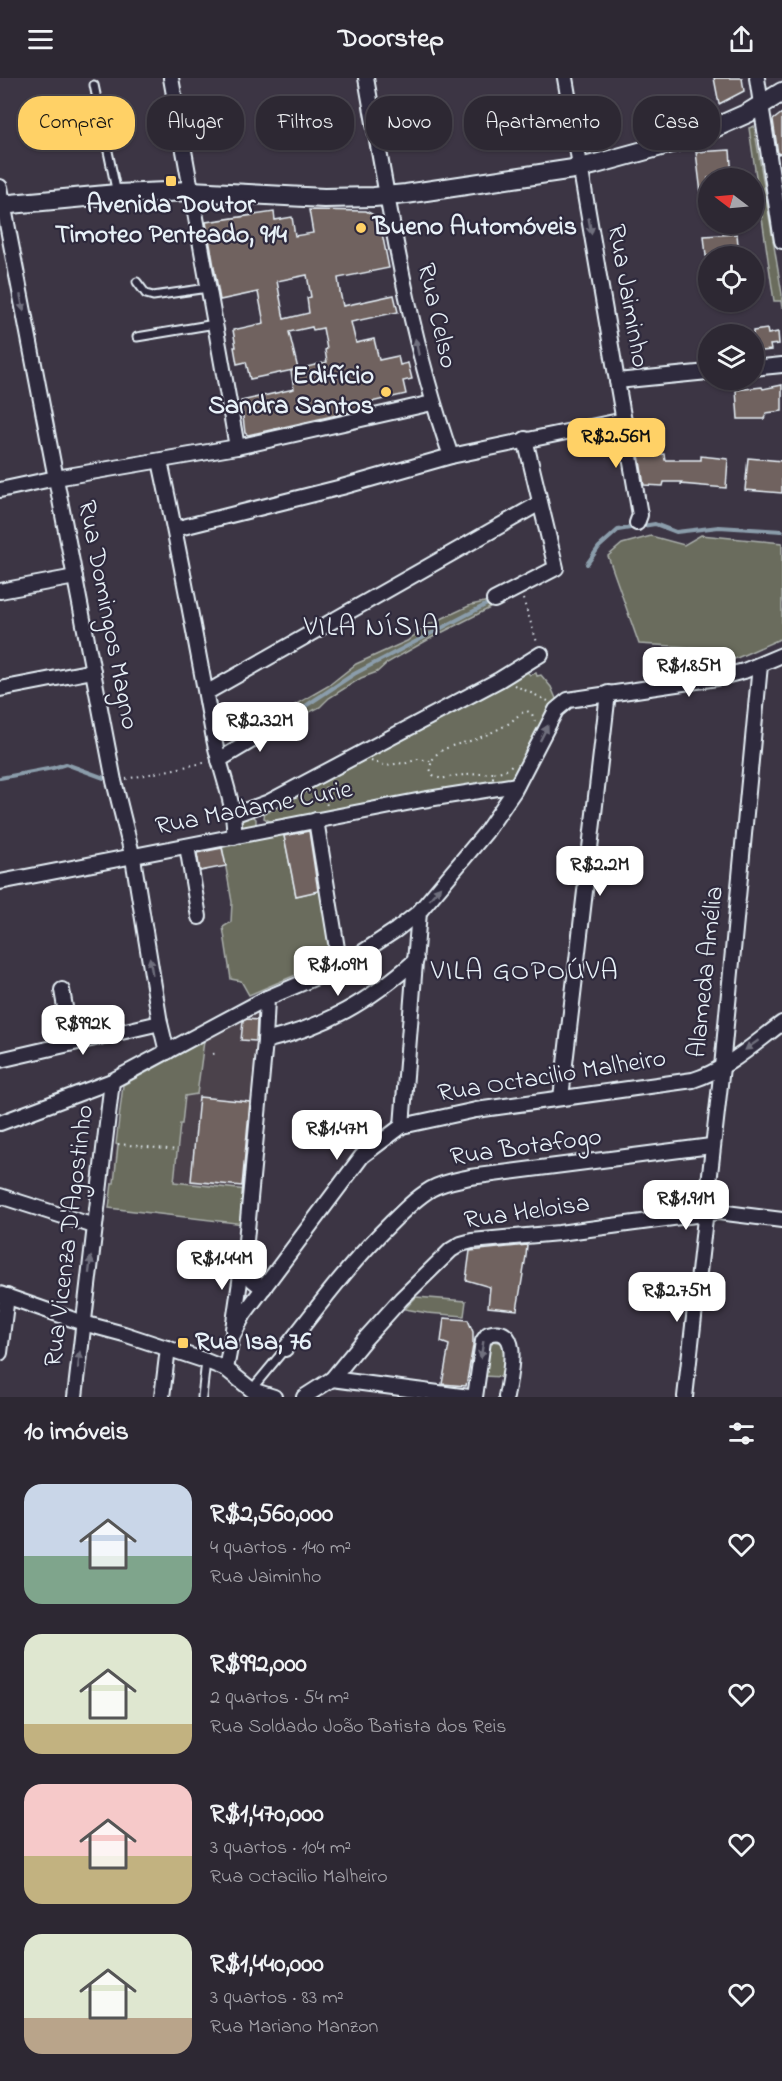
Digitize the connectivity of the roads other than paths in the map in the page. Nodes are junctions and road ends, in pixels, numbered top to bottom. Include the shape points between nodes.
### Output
1 (171, 78) edge
2 (366, 78) edge
3 (565, 78) edge
4 (757, 78) edge
5 (94, 85) dead end
6 (782, 92) edge
7 (762, 106) junction
8 (580, 168) junction
9 (190, 191) junction
10 (117, 194) junction
11 (387, 196) junction
12 (1, 199) edge
13 (782, 241) edge
14 (137, 282) dead end
15 (208, 288) junction
16 (215, 324) junction
17 (137, 337) dead end
18 (782, 365) edge
19 (764, 367) edge
20 (698, 373) edge
21 (616, 381) junction
22 (432, 403) junction
23 (624, 420) junction
24 (525, 440) junction
25 (237, 447) junction
26 (451, 456) junction
27 (160, 461) junction
28 (56, 478) junction
29 (0, 490) edge
30 (540, 503) junction
31 (638, 523) dead end
32 (176, 529) junction
33 (75, 577) junction
34 (0, 591) edge
35 (494, 600) dead end
36 (541, 654) road end
37 (782, 656) edge
38 (760, 665) junction
39 (93, 671) junction
40 (744, 671) junction
41 (0, 688) edge
42 (206, 693) junction
43 (608, 693) junction
44 (758, 695) junction
45 (286, 720) dead end
46 (219, 760) junction
47 (517, 785) junction
48 (256, 808) junction
49 (233, 815) junction
50 (322, 817) junction
51 (261, 832) junction
52 (234, 837) junction
53 (187, 846) junction
54 (133, 858) junction
55 (0, 882) edge
56 (419, 912) junction
57 (199, 917) dead end
58 (416, 960) junction
59 (340, 967) junction
60 (62, 990) dead end
61 (267, 998) junction
62 (160, 1023) junction
63 (782, 1023) edge
64 (265, 1041) junction
65 (71, 1042) junction
66 (167, 1052) junction
67 (0, 1060) edge
68 (722, 1067) junction
69 (112, 1081) junction
70 (561, 1098) junction
71 (0, 1123) edge
72 (402, 1126) junction
73 (711, 1146) junction
74 (0, 1196) edge
75 (704, 1214) junction
76 (782, 1220) edge
77 (94, 1226) junction
78 (245, 1251) junction
79 (264, 1288) junction
80 (3, 1295) edge
81 (83, 1323) junction
82 (232, 1336) junction
83 (168, 1347) junction
84 (285, 1349) joint
85 (0, 1353) edge
86 (206, 1361) junction
87 (226, 1369) junction
88 (332, 1379) junction
89 (254, 1387) junction
90 (355, 1390) edge
91 (75, 1397) edge
92 (162, 1397) edge
93 (202, 1397) edge
94 (274, 1397) edge
95 (304, 1397) edge
96 (469, 1397) edge
97 (475, 1397) edge
98 (506, 1397) edge
99 (685, 1397) edge

1 - 9 street
2 - 11 street, Rua Celso
3 - 8 street, Rua Jaiminho
4 - 7 street
5 - 10 lane
6 - 7 main road
7 - 8 main road via 694,137
7 - 13 street
8 - 11 main road
8 -> 21 street, Rua Jaiminho
9 - 10 main road
9 - 11 main road via 324,198
9 - 15 street
10 - 12 main road
22 -> 11 street, Rua Celso
12 -> 28 street, Rua Domingos Magno
14 - 15 lane via 146,294 153,296
15 - 16 street
16 - 17 lane
16 - 25 street
18 - 19 street
20 - 21 street
21 - 23 street, Rua Jaiminho
22 - 25 street
22 - 26 street, Rua Celso
23 - 24 street
23 - 31 street, Rua Jaiminho via 640,515
24 - 26 street
24 - 30 street
25 - 27 street
26 - 32 street
27 - 28 street
27 - 32 street
28 - 29 street
28 - 33 street, Rua Domingos Magno
30 - 35 street via 556,568
30 - 42 street
32 - 42 street
33 - 34 street
33 - 39 street, Rua Domingos Magno
36 - 48 street
37 - 38 street
38 - 40 street
38 - 44 street, Alameda Amélia
39 - 41 street
39 - 54 street, Rua Domingos Magno
40 - 43 street
40 - 44 street
42 - 46 street
47 -> 43 street via 556,710 568,700
43 - 70 street
44 - 68 street, Alameda Amélia
45 - 46 street
46 - 49 street
47 - 50 street, Rua Madame Curie
56 -> 47 street via 486,832
48 - 49 street
48 - 51 street
49 - 52 street
50 - 51 street, Rua Madame Curie
50 - 59 street
51 - 52 street, Rua Madame Curie
52 - 53 street, Rua Madame Curie
53 - 54 street, Rua Madame Curie
53 - 57 street
54 - 55 street, Rua Madame Curie
62 -> 54 street, Rua Domingos Magno
56 - 58 street
56 - 59 street
58 - 64 street via 364,1001 299,1033
58 - 72 street
59 - 61 street
60 - 65 street
61 - 64 street
61 - 66 street
62 - 65 street
62 - 66 street, Rua Domingos Magno
63 -> 68 street, Rua Octacilio Malheiro
64 - 78 street
65 - 67 street
66 - 69 street
68 - 70 street, Rua Octacilio Malheiro via 693,1080
68 - 73 street, Alameda Amélia
69 - 71 street
69 - 77 street, Rua Vicenza D'Agostinho
70 - 72 street, Rua Octacilio Malheiro
72 - 79 street, Rua Octacilio Malheiro via 362,1156
73 - 75 street, Alameda Amélia
73 - 84 street, Rua Botafogo via 448,1181 432,1188 365,1250
74 - 77 street
75 - 76 street, Rua Heloisa via 725,1212
75 - 88 street, Rua Heloisa via 461,1244 401,1299
75 - 99 street, Alameda Amélia
81 -> 77 street, Rua Vicenza D'Agostinho
78 - 79 street via 248,1275
78 - 82 street
79 - 82 street, Rua Octacilio Malheiro
80 - 81 street
80 - 85 street
81 - 83 street
91 -> 81 street, Rua Vicenza D'Agostinho
82 - 87 street, Rua Octacilio Malheiro
83 - 86 street
83 - 92 street
84 - 89 lane, Rua Botafogo
86 - 87 street
86 - 93 lane
87 - 89 street
88 - 90 street
88 - 95 street, Rua Heloisa
89 - 94 street
90 - 96 street
98 -> 97 street via 512,1349 508,1337 496,1332 483,1341

